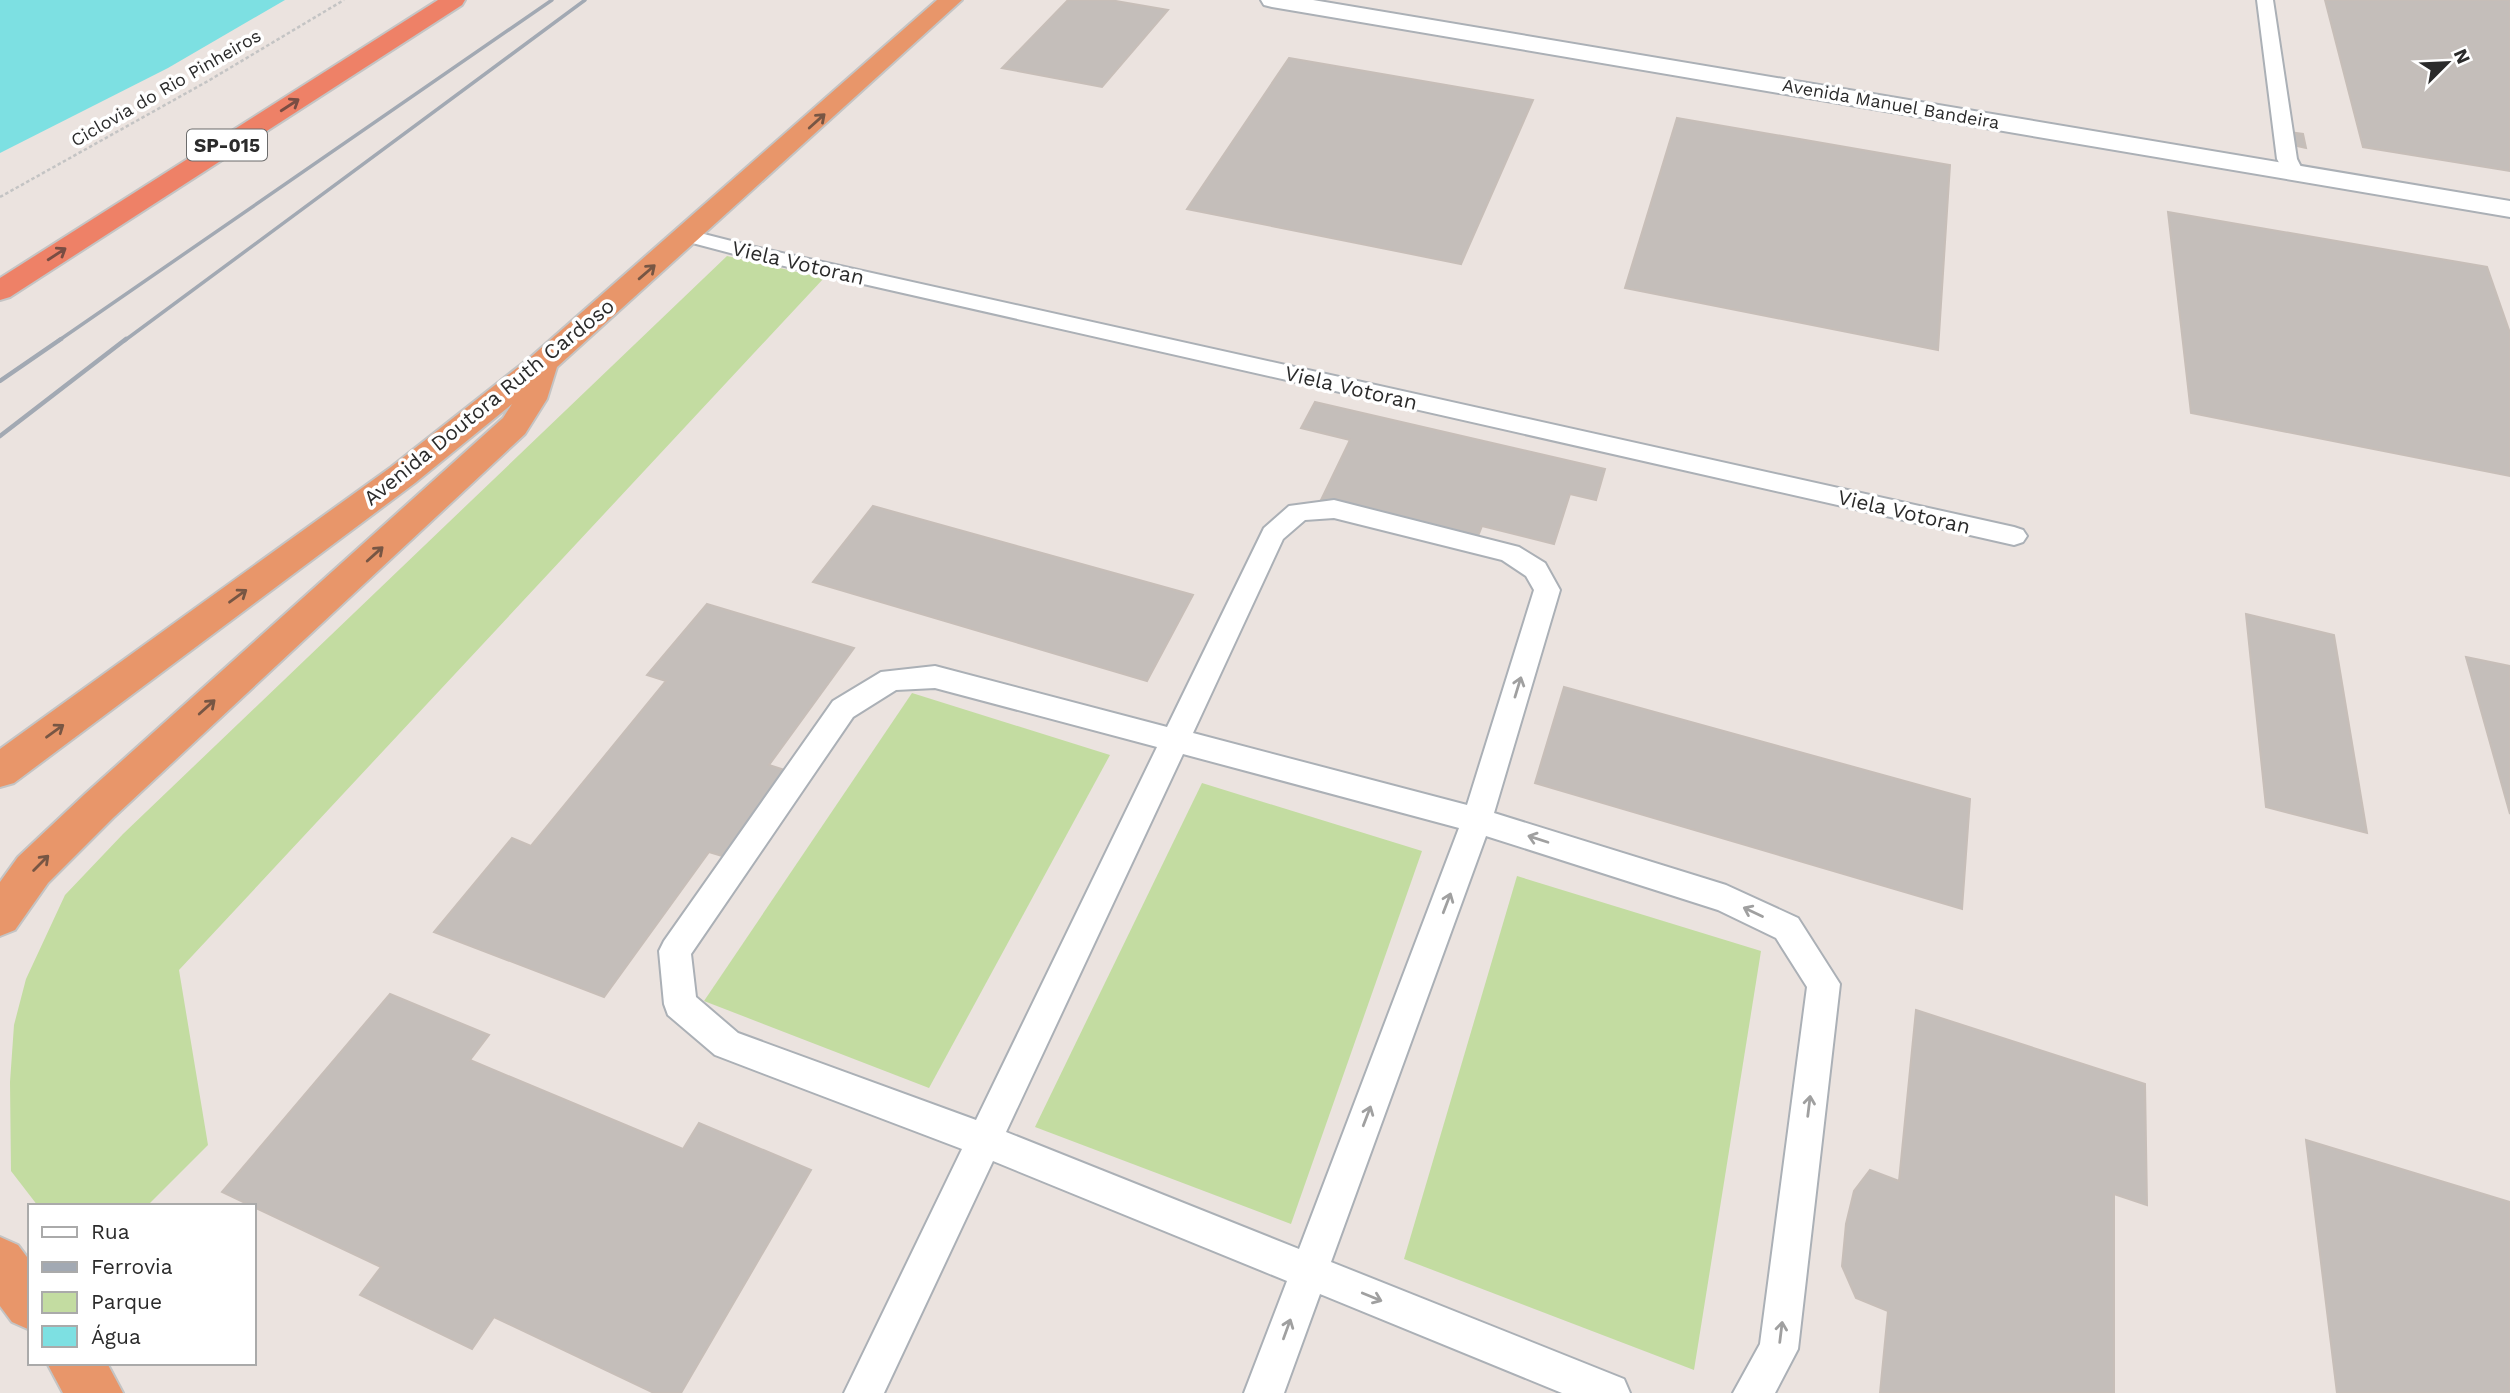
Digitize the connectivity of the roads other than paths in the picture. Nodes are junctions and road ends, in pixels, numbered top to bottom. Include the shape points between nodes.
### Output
1 (454, 0) edge
2 (951, 0) edge
3 (1272, 0) edge
4 (2265, 0) edge
5 (2294, 173) junction
6 (2510, 209) edge
7 (688, 236) junction
8 (0, 291) edge
9 (543, 363) junction
10 (2014, 536) dead end
11 (1174, 741) junction
12 (0, 771) edge
13 (1478, 820) junction
14 (0, 917) edge
15 (984, 1140) junction
16 (0, 1263) edge
17 (1308, 1272) junction
18 (28, 1301) edge
19 (75, 1365) edge
20 (96, 1393) edge
21 (864, 1393) edge
22 (1264, 1393) edge
23 (1610, 1393) edge
24 (1753, 1393) edge

8 -> 1 highway, SP-015
7 -> 2 highway, Avenida Doutora Ruth Cardoso
3 - 5 street, Avenida Manuel Bandeira
4 - 5 lane via 2287,159
5 - 6 street, Avenida Manuel Bandeira
9 -> 7 highway, Avenida Doutora Ruth Cardoso
7 - 10 lane, Viela Votoran
12 -> 9 highway, Avenida Doutora Ruth Cardoso via 403,475
14 -> 9 highway via 33,870 99,806 514,426 531,399
11 - 13 lane
13 -> 11 lane via 1547,590 1535,570 1510,553 1334,509 1298,512 1273,534
11 - 15 lane
11 - 15 lane via 935,677 891,680 843,709 675,951 680,1004 727,1044
17 -> 13 lane
24 -> 13 lane via 1779,1349 1824,984 1787,928 1726,899
15 - 17 lane
15 - 21 lane
16 - 18 highway
22 -> 17 lane
17 -> 23 lane
19 - 20 highway

